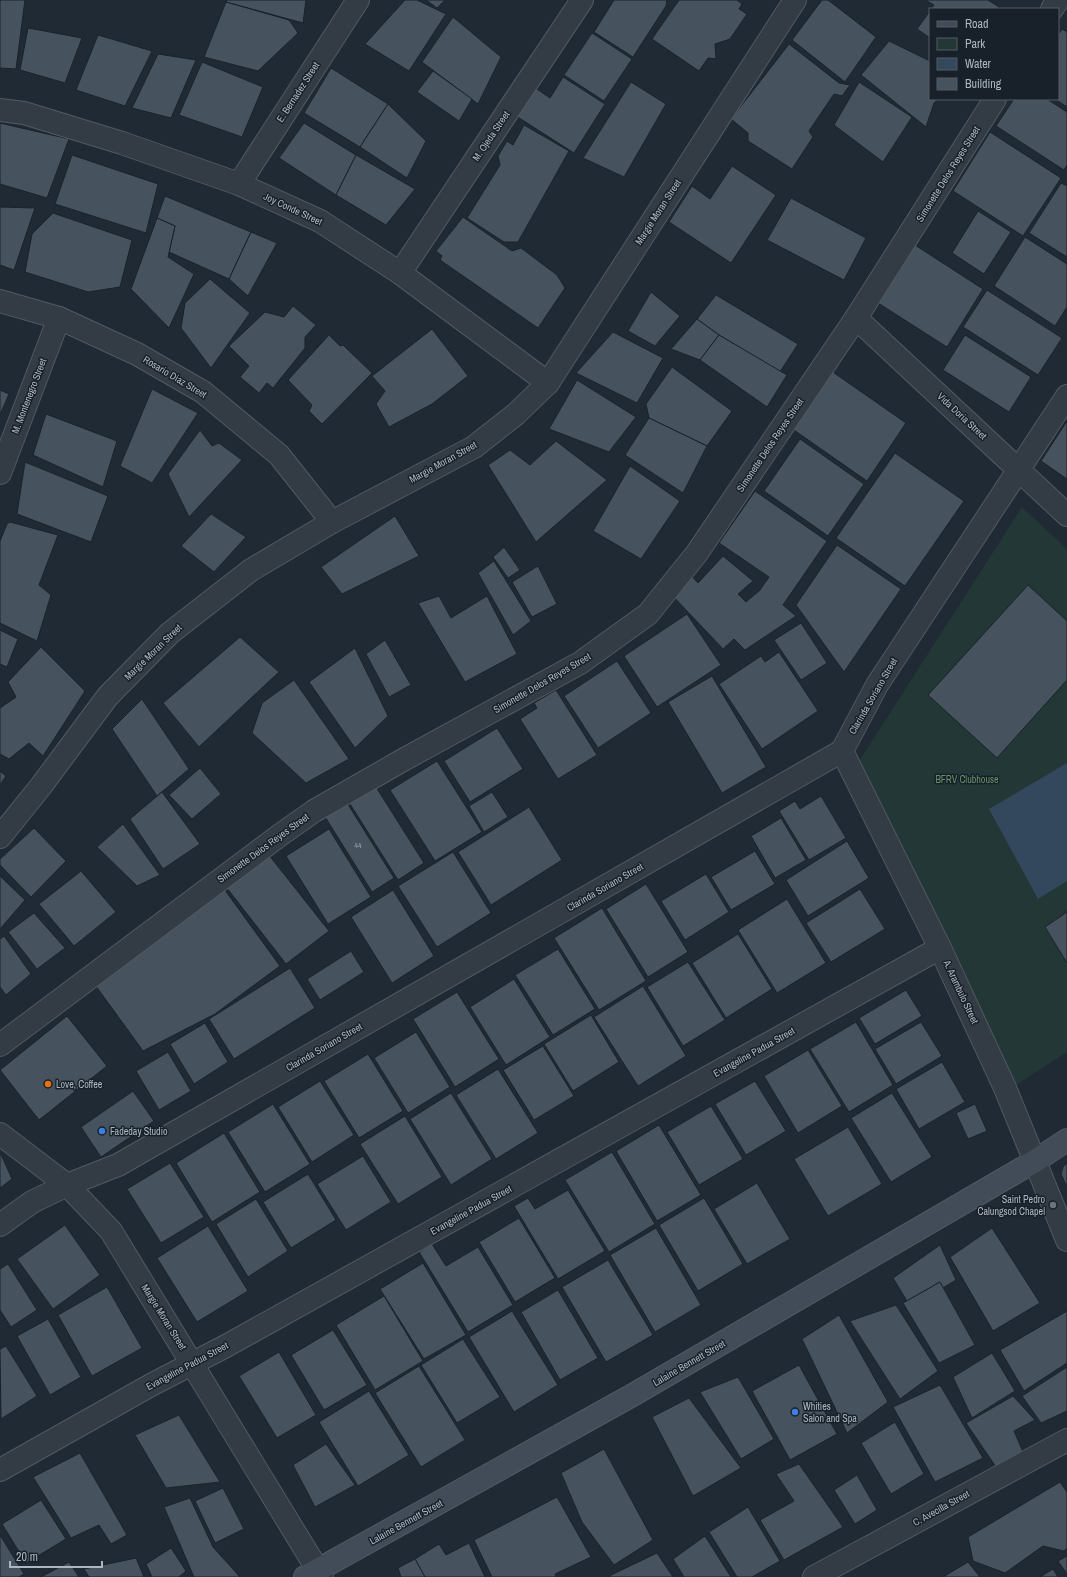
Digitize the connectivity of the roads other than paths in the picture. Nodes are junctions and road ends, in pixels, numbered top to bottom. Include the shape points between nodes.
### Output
1 (358, 0) edge
2 (582, 0) edge
3 (796, 0) edge
4 (994, 100) edge
5 (0, 110) edge
6 (239, 184) junction
7 (400, 273) junction
8 (0, 301) edge
9 (59, 318) junction
10 (856, 318) junction
11 (548, 383) junction
12 (1067, 396) edge
13 (1019, 469) junction
14 (0, 473) edge
15 (1067, 515) edge
16 (332, 522) junction
17 (842, 751) junction
18 (0, 837) edge
19 (940, 948) junction
20 (0, 1045) edge
21 (0, 1134) edge
22 (1067, 1140) edge
23 (1035, 1161) junction
24 (67, 1185) junction
25 (0, 1225) edge
26 (1067, 1240) edge
27 (193, 1364) junction
28 (1067, 1440) edge
29 (0, 1470) edge
30 (315, 1575) edge
31 (814, 1577) edge

1 - 6 street, E. Bernadez Street
2 - 7 street, M. Ojeda Street
3 - 11 street, Margie Moran Street
4 - 10 street, Simonette Delos Reyes Street
5 - 6 street, Joy Conde Street via 24,113 122,143
6 - 7 street, Joy Conde Street via 320,221
7 - 11 street, Joy Conde Street
8 - 9 street, Rosario Diaz Street
9 - 14 street, M. Montenegro Street
9 - 16 street, Rosario Diaz Street via 137,354 203,392 279,455
10 - 13 street, Vida Doria Street
10 - 20 street, Simonette Delos Reyes Street via 697,553 648,614 580,663 314,811
11 - 16 street, Margie Moran Street via 516,414 474,447
12 - 13 street, Clarinda Soriano Street
13 - 15 street, Vida Doria Street
13 - 17 street, Clarinda Soriano Street via 877,685
16 - 18 street, Margie Moran Street via 251,570 170,633 108,696
17 - 19 street, A. Arambulo Street
17 - 24 street, Clarinda Soriano Street via 118,1165
19 - 23 street, A. Arambulo Street via 1005,1088
19 - 27 street, Evangeline Padua Street
21 - 24 street, Margie Moran Street
22 - 23 street, Lalaine Bennett Street
23 - 26 street, A. Arambulo Street
23 - 30 street, Lalaine Bennett Street via 631,1396
24 - 25 street, Clarinda Soriano Street via 32,1202
24 - 27 street, Margie Moran Street via 111,1230
27 - 29 street, Evangeline Padua Street
27 - 30 street, Margie Moran Street
28 - 31 street, C. Avecilla Street

